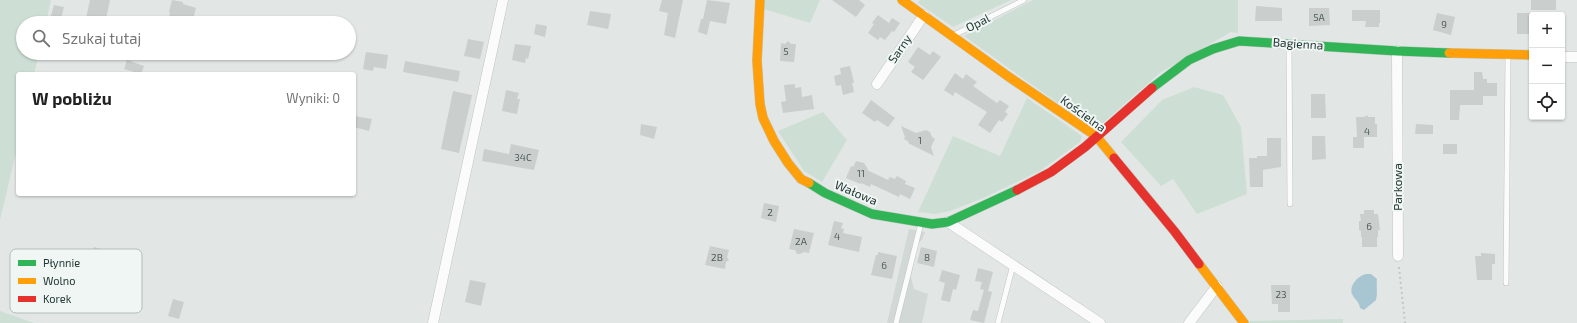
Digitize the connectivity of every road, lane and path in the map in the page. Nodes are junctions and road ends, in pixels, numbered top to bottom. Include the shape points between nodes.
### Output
1 (503, 0) edge
2 (760, 0) edge
3 (902, 0) edge
4 (1024, 0) edge
5 (924, 15) junction
6 (954, 36) junction
7 (1290, 44) junction
8 (1397, 51) junction
9 (1508, 54) junction
10 (1529, 55) edge
11 (1565, 56) edge
12 (1577, 57) edge
13 (877, 84) dead end
14 (1096, 136) junction
15 (1290, 204) dead end
16 (921, 222) junction
17 (948, 222) junction
18 (1398, 256) joint
19 (1013, 266) junction
20 (1506, 283) dead end
21 (1217, 286) junction
22 (1235, 311) junction
23 (433, 323) edge
24 (896, 323) edge
25 (998, 323) edge
26 (1100, 323) edge
27 (1189, 323) edge
28 (1234, 323) edge
29 (1244, 323) edge
30 (1405, 323) edge

1 - 23 street
2 - 16 street, Wałowa via 757,61 760,104 763,118 788,163 801,179 872,214
3 - 5 street, Kościelna
4 - 6 lane, Opal
5 - 6 street, Kościelna
5 - 13 street, Sarny
6 - 14 street, Kościelna
7 - 8 street, Bagienna
7 - 14 street, Bagienna via 1239,40 1206,50 1164,77
7 - 15 lane
8 - 9 street, Bagienna
8 - 18 street, Parkowa
9 - 10 street, Bagienna
9 - 20 lane
11 - 12 street
14 - 17 street, Wałowa via 1046,174
14 - 21 street, Kościelna
16 - 17 street, Wałowa
16 - 24 lane
17 - 19 street
18 - 30 path
19 - 25 lane
19 - 26 street
21 - 22 street, Kościelna
21 - 27 street
22 - 28 street
22 - 29 street, Kościelna

